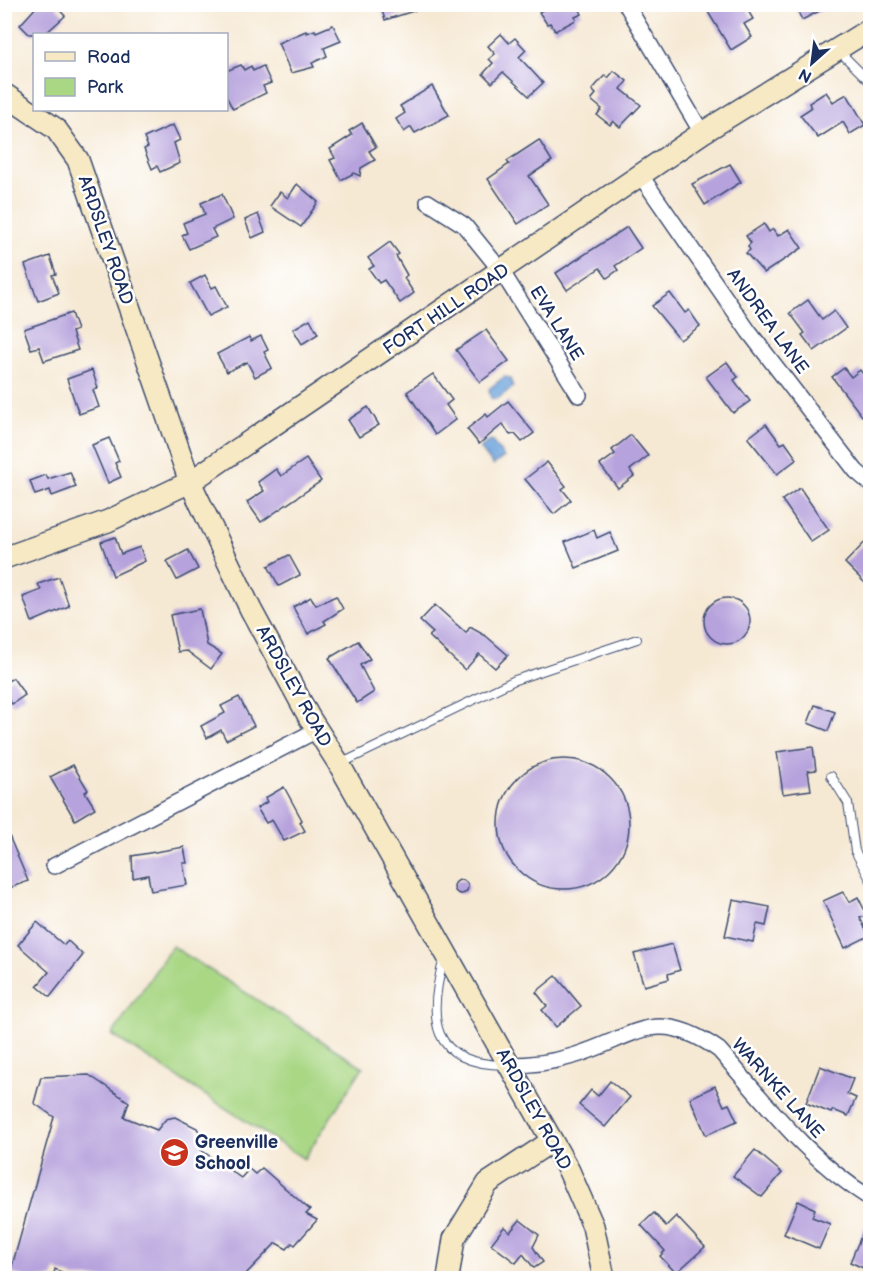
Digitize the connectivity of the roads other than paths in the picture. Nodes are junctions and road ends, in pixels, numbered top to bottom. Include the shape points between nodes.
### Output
1 (626, 4) edge
2 (870, 29) edge
3 (837, 49) junction
4 (870, 82) edge
5 (4, 94) edge
6 (702, 133) junction
7 (641, 176) junction
8 (428, 202) dead end
9 (501, 272) junction
10 (579, 395) dead end
11 (190, 482) junction
12 (870, 483) edge
13 (4, 558) edge
14 (637, 639) dead end
15 (318, 730) junction
16 (339, 764) junction
17 (831, 776) dead end
18 (54, 866) dead end
19 (870, 879) edge
20 (445, 953) junction
21 (510, 1065) junction
22 (552, 1141) junction
23 (870, 1198) edge
24 (448, 1278) edge
25 (604, 1278) edge

1 - 6 street
2 - 3 main road, FORT HILL ROAD
3 - 4 lane
3 - 6 main road, FORT HILL ROAD
5 - 11 main road, ARDSLEY ROAD via 56,129 78,160
6 - 7 main road, FORT HILL ROAD
7 - 9 main road, FORT HILL ROAD
7 - 12 street, ANDREA LANE via 749,332 856,471
8 - 9 street, EVA LANE via 464,225
9 - 10 street, EVA LANE
9 - 11 main road, FORT HILL ROAD
11 - 13 main road, FORT HILL ROAD via 108,521
11 - 15 main road, ARDSLEY ROAD via 251,610
14 - 16 lane via 515,680
15 - 16 main road, ARDSLEY ROAD
15 - 18 street
16 - 20 main road, ARDSLEY ROAD
17 - 19 lane via 848,803 855,851
20 - 21 main road, ARDSLEY ROAD
20 - 21 lane via 434,1007 444,1039 464,1059
21 - 22 main road, ARDSLEY ROAD
21 - 23 street, WARNKE LANE via 573,1056 641,1028 679,1029 718,1050 818,1161
22 - 24 main road via 488,1184 454,1239
22 - 25 main road, ARDSLEY ROAD via 593,1226

